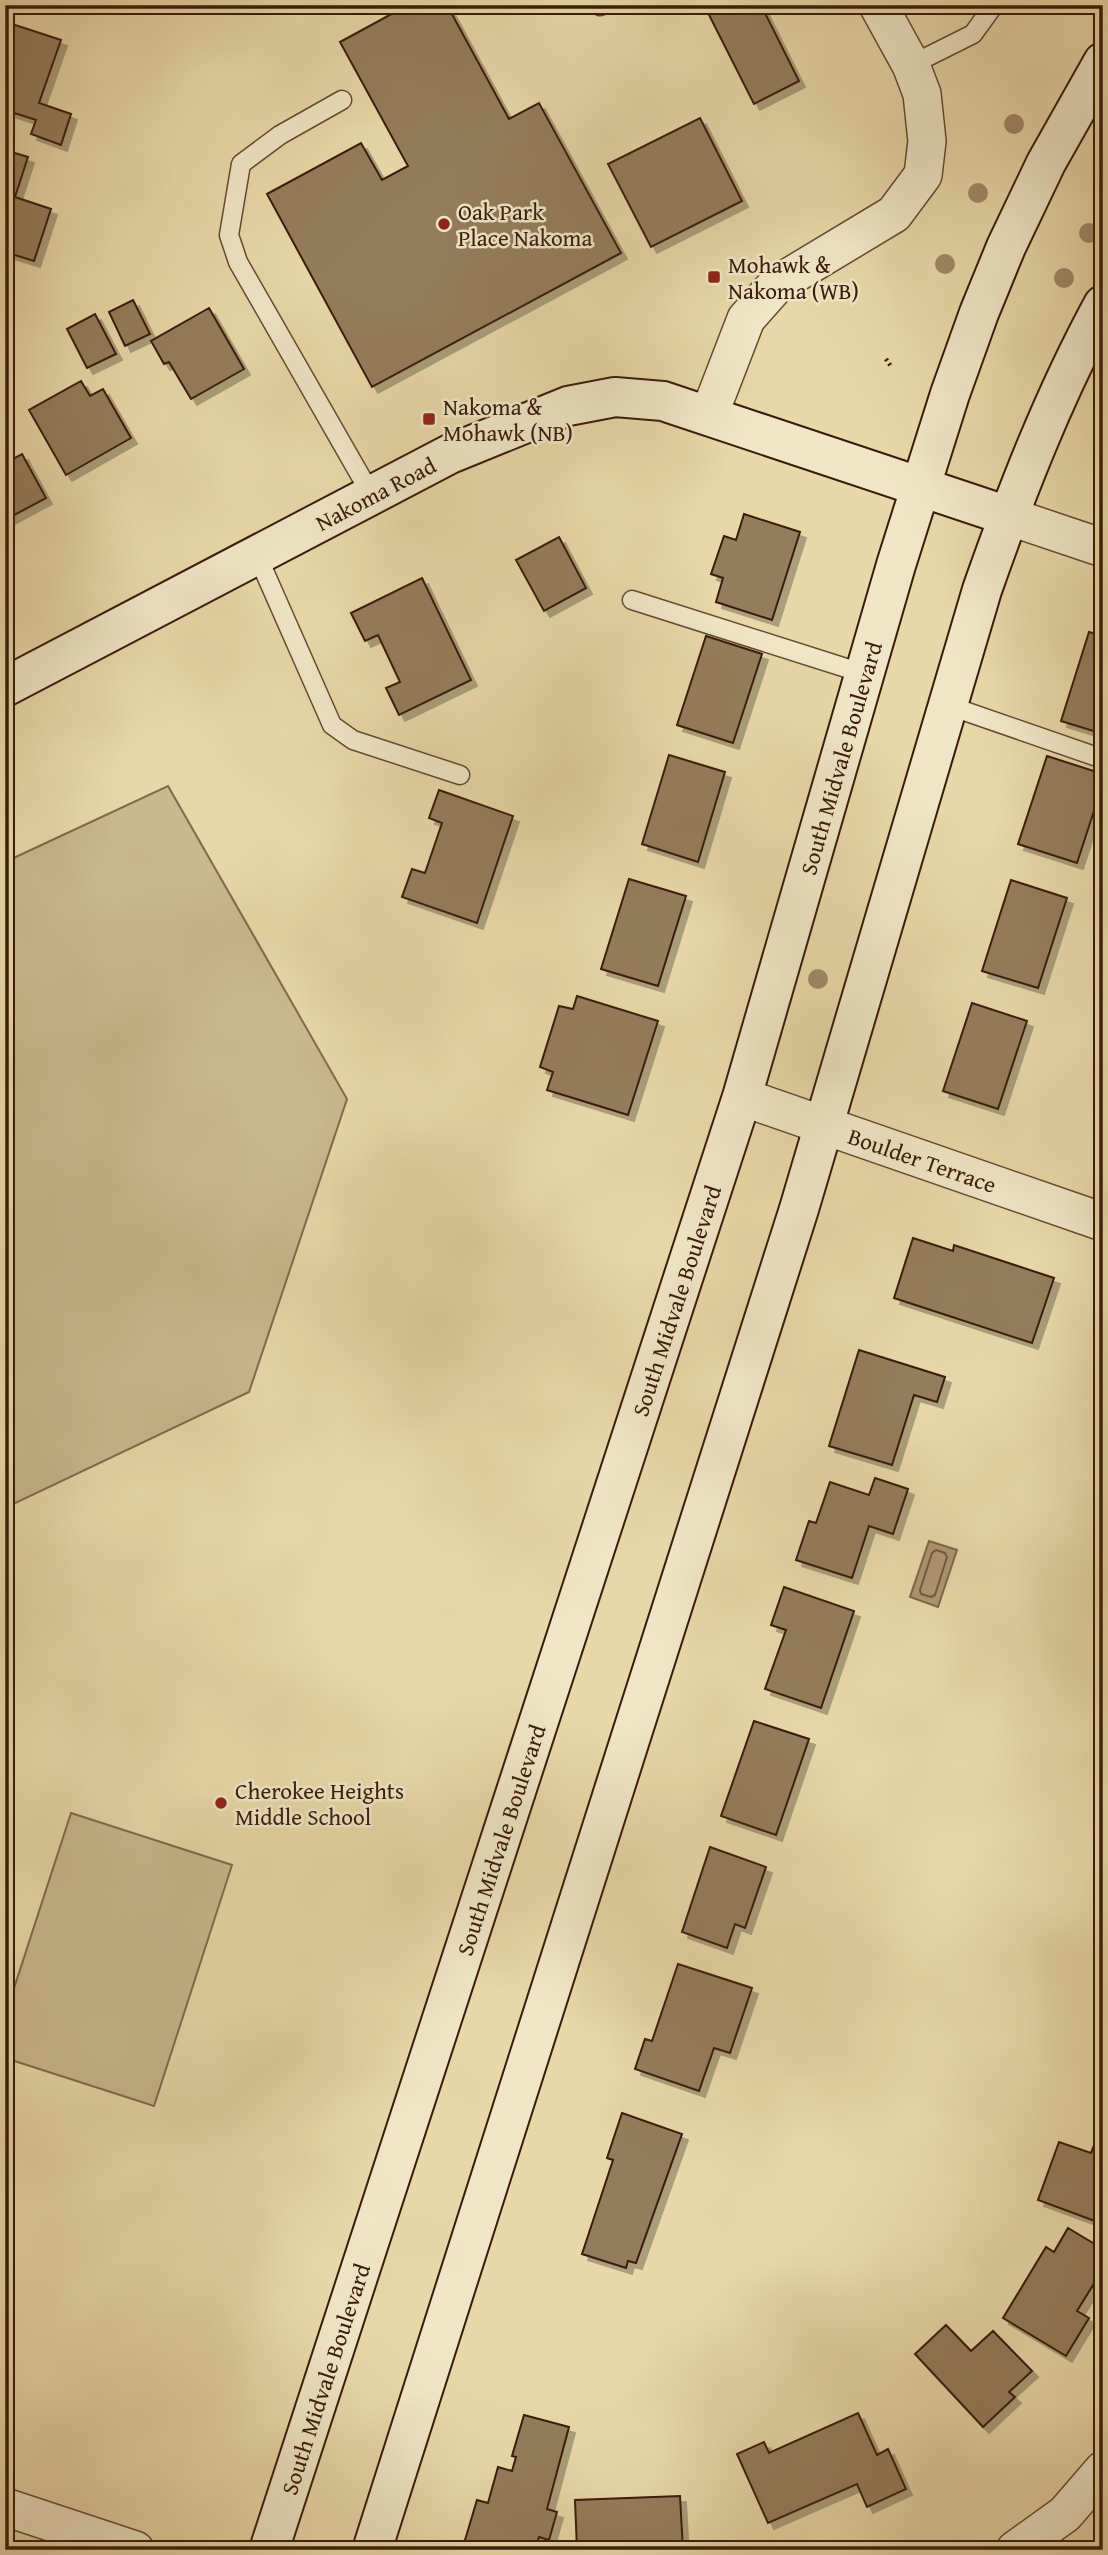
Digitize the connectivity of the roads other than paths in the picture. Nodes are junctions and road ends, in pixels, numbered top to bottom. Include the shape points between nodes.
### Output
1 (878, 5) edge
2 (994, 5) edge
3 (1103, 62) edge
4 (911, 65) junction
5 (342, 100) dead end
6 (1103, 305) edge
7 (709, 415) junction
8 (921, 486) junction
9 (372, 496) junction
10 (1008, 516) junction
11 (1103, 548) edge
12 (257, 555) junction
13 (632, 600) dead end
14 (865, 674) junction
15 (5, 687) edge
16 (947, 705) junction
17 (1103, 759) edge
18 (460, 775) dead end
19 (742, 1097) junction
20 (824, 1125) junction
21 (1103, 1222) edge
22 (1103, 2470) edge
23 (5, 2507) edge
24 (135, 2550) edge
25 (269, 2550) edge
26 (372, 2550) edge
27 (1015, 2550) edge

1 - 4 street
2 - 4 lane via 973,34
3 - 8 main road, South Midvale Boulevard via 1046,163 991,281
4 - 7 street via 922,94 923,175 894,214 776,285 746,319
5 - 9 lane via 280,135 241,164 229,234 238,262
6 - 10 main road
7 - 8 main road, Nakoma Road
7 - 9 main road, Nakoma Road via 663,401 615,397 568,406 450,454
8 - 10 main road, Nakoma Road
8 - 14 main road, South Midvale Boulevard
9 - 12 main road, Nakoma Road
10 - 11 street
10 - 16 main road
12 - 15 main road, Nakoma Road
12 - 18 lane via 331,725 353,740
13 - 14 lane
14 - 19 main road, South Midvale Boulevard
16 - 17 lane
16 - 20 main road
19 - 20 street, Boulder Terrace
19 - 25 main road, South Midvale Boulevard
20 - 21 street, Boulder Terrace
20 - 26 main road
22 - 27 street via 1065,2514
23 - 24 street

